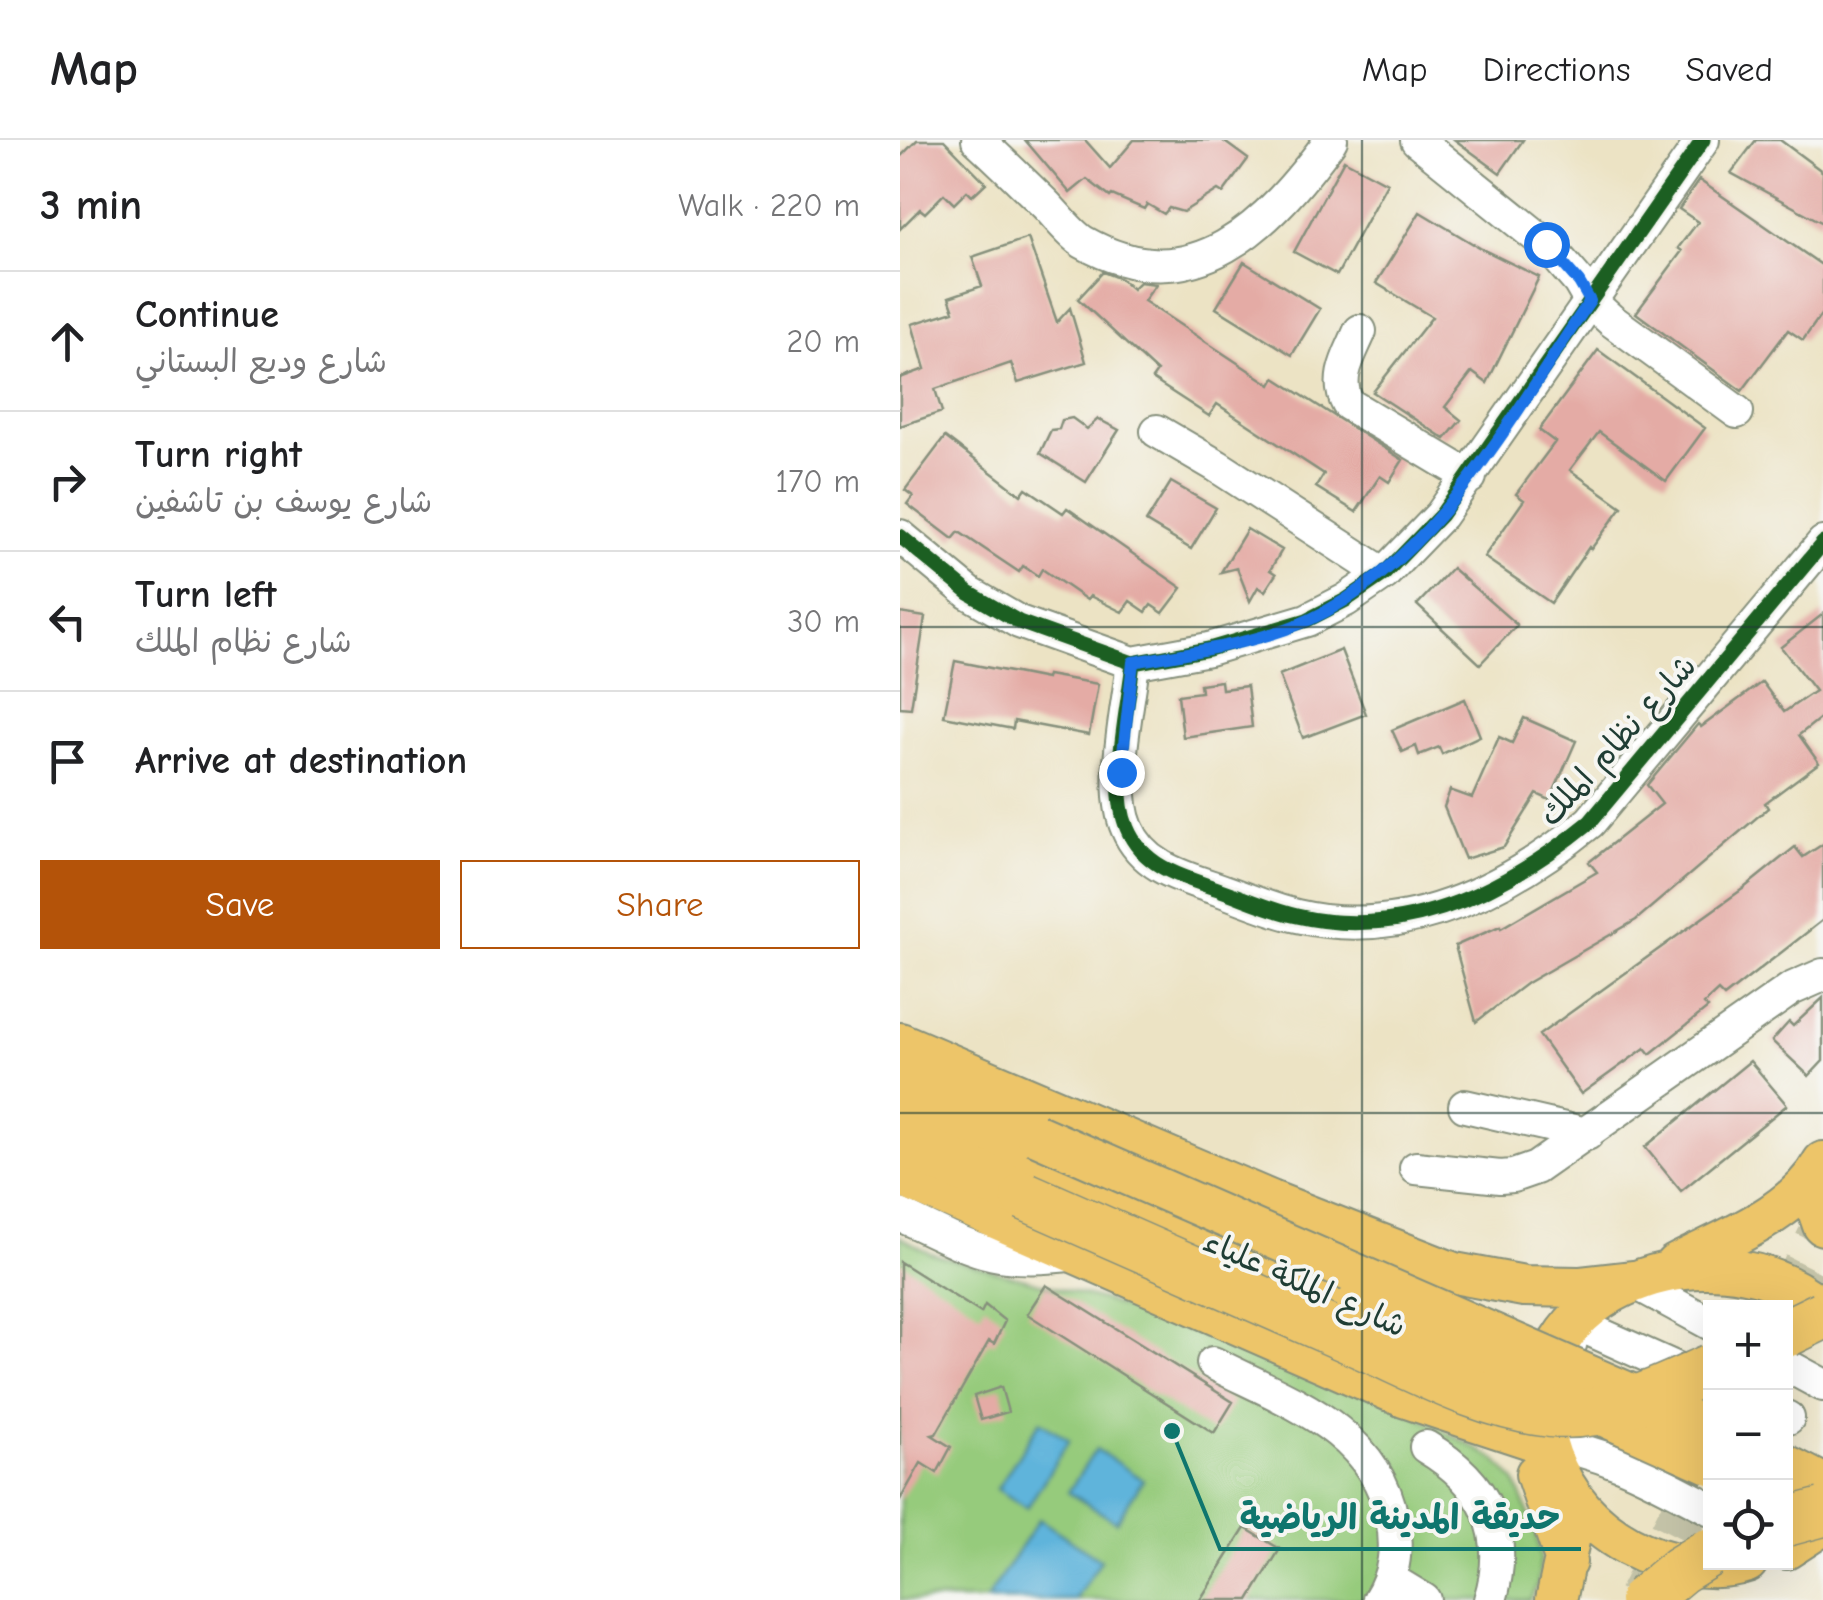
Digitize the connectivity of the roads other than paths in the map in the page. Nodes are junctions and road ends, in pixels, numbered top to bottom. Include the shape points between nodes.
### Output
1 (978, 140) edge
2 (1331, 140) edge
3 (1417, 140) edge
4 (1703, 140) edge
5 (1590, 301) junction
6 (1360, 330) dead end
7 (1737, 412) dead end
8 (1157, 431) dead end
9 (1470, 477) junction
10 (900, 537) edge
11 (1823, 543) edge
12 (1384, 574) junction
13 (1133, 662) junction
14 (1823, 975) edge
15 (900, 1043) edge
16 (900, 1070) edge
17 (900, 1102) edge
18 (1465, 1106) dead end
19 (1586, 1134) junction
20 (900, 1140) edge
21 (1029, 1164) junction
22 (1416, 1168) dead end
23 (1819, 1168) edge
24 (900, 1176) edge
25 (900, 1215) edge
26 (1823, 1225) edge
27 (1075, 1254) junction
28 (1454, 1273) junction
29 (1645, 1277) junction
30 (1823, 1313) edge
31 (1703, 1319) edge
32 (1575, 1324) junction
33 (1793, 1329) edge
34 (1213, 1363) dead end
35 (1793, 1369) edge
36 (1703, 1371) edge
37 (1703, 1381) edge
38 (1823, 1385) edge
39 (1404, 1397) junction
40 (1703, 1425) edge
41 (1531, 1439) junction
42 (1426, 1447) dead end
43 (1703, 1451) edge
44 (1703, 1461) edge
45 (1793, 1469) edge
46 (1823, 1484) edge
47 (1793, 1492) edge
48 (1574, 1502) junction
49 (1703, 1504) edge
50 (1793, 1505) edge
51 (1823, 1509) edge
52 (1823, 1522) edge
53 (1794, 1546) edge
54 (1703, 1565) edge
55 (1703, 1566) edge
56 (1728, 1570) edge
57 (1561, 1581) edge
58 (1385, 1590) edge
59 (1424, 1600) edge
60 (1490, 1600) edge
61 (1644, 1600) edge
62 (1715, 1600) edge

1 - 2 street via 1080,240 1124,260 1167,264 1221,251 1261,224
3 - 5 street via 1546,244
4 - 5 street
5 - 7 street
5 - 9 street
6 - 9 street via 1342,376 1348,404
8 - 12 street
9 - 12 street
10 - 13 street via 969,593 1019,622
11 - 13 street, شارع نظام الملك via 1590,822 1507,882 1405,917 1352,922 1298,916 1168,872 1144,854 1127,830 1120,801
12 - 13 street via 1307,620 1209,649
14 - 19 street via 1791,989
15 - 28 main road
16 - 21 main road, شارع الملكة علياء
17 - 21 main road, شارع الملكة علياء
18 - 19 street
19 - 22 street via 1513,1176
20 - 21 highway
21 - 36 highway, bridge via 1391,1357 1512,1404 1587,1412
21 - 40 main road, شارع الملكة علياء, bridge
21 - 44 main road, شارع الملكة علياء, bridge
23 - 26 main road via 1816,1205
23 - 29 main road via 1761,1220
24 - 27 main road
25 - 27 street via 982,1253 1033,1260
27 - 39 main road
28 - 29 main road via 1524,1286
28 - 39 main road via 1460,1314 1448,1354
29 - 30 main road via 1695,1266 1734,1268 1771,1277
29 - 31 street
29 - 32 main road via 1601,1299
30 - 33 highway, bridge
32 - 37 street
32 - 41 main road via 1543,1381
32 - 43 street via 1565,1368 1569,1387
34 - 58 street via 1332,1424 1367,1459 1390,1505 1395,1555
35 - 38 street
39 - 41 main road
41 - 48 main road
41 - 49 street via 1613,1459
41 - 57 main road
42 - 60 street via 1469,1479 1484,1502 1498,1553
45 - 46 main road
47 - 51 street
48 - 54 main road via 1608,1534 1648,1556
48 - 57 main road
50 - 52 main road, bridge
51 - 53 highway, bridge
52 - 53 main road
55 - 61 highway, bridge via 1680,1570
56 - 62 main road
58 - 59 street

